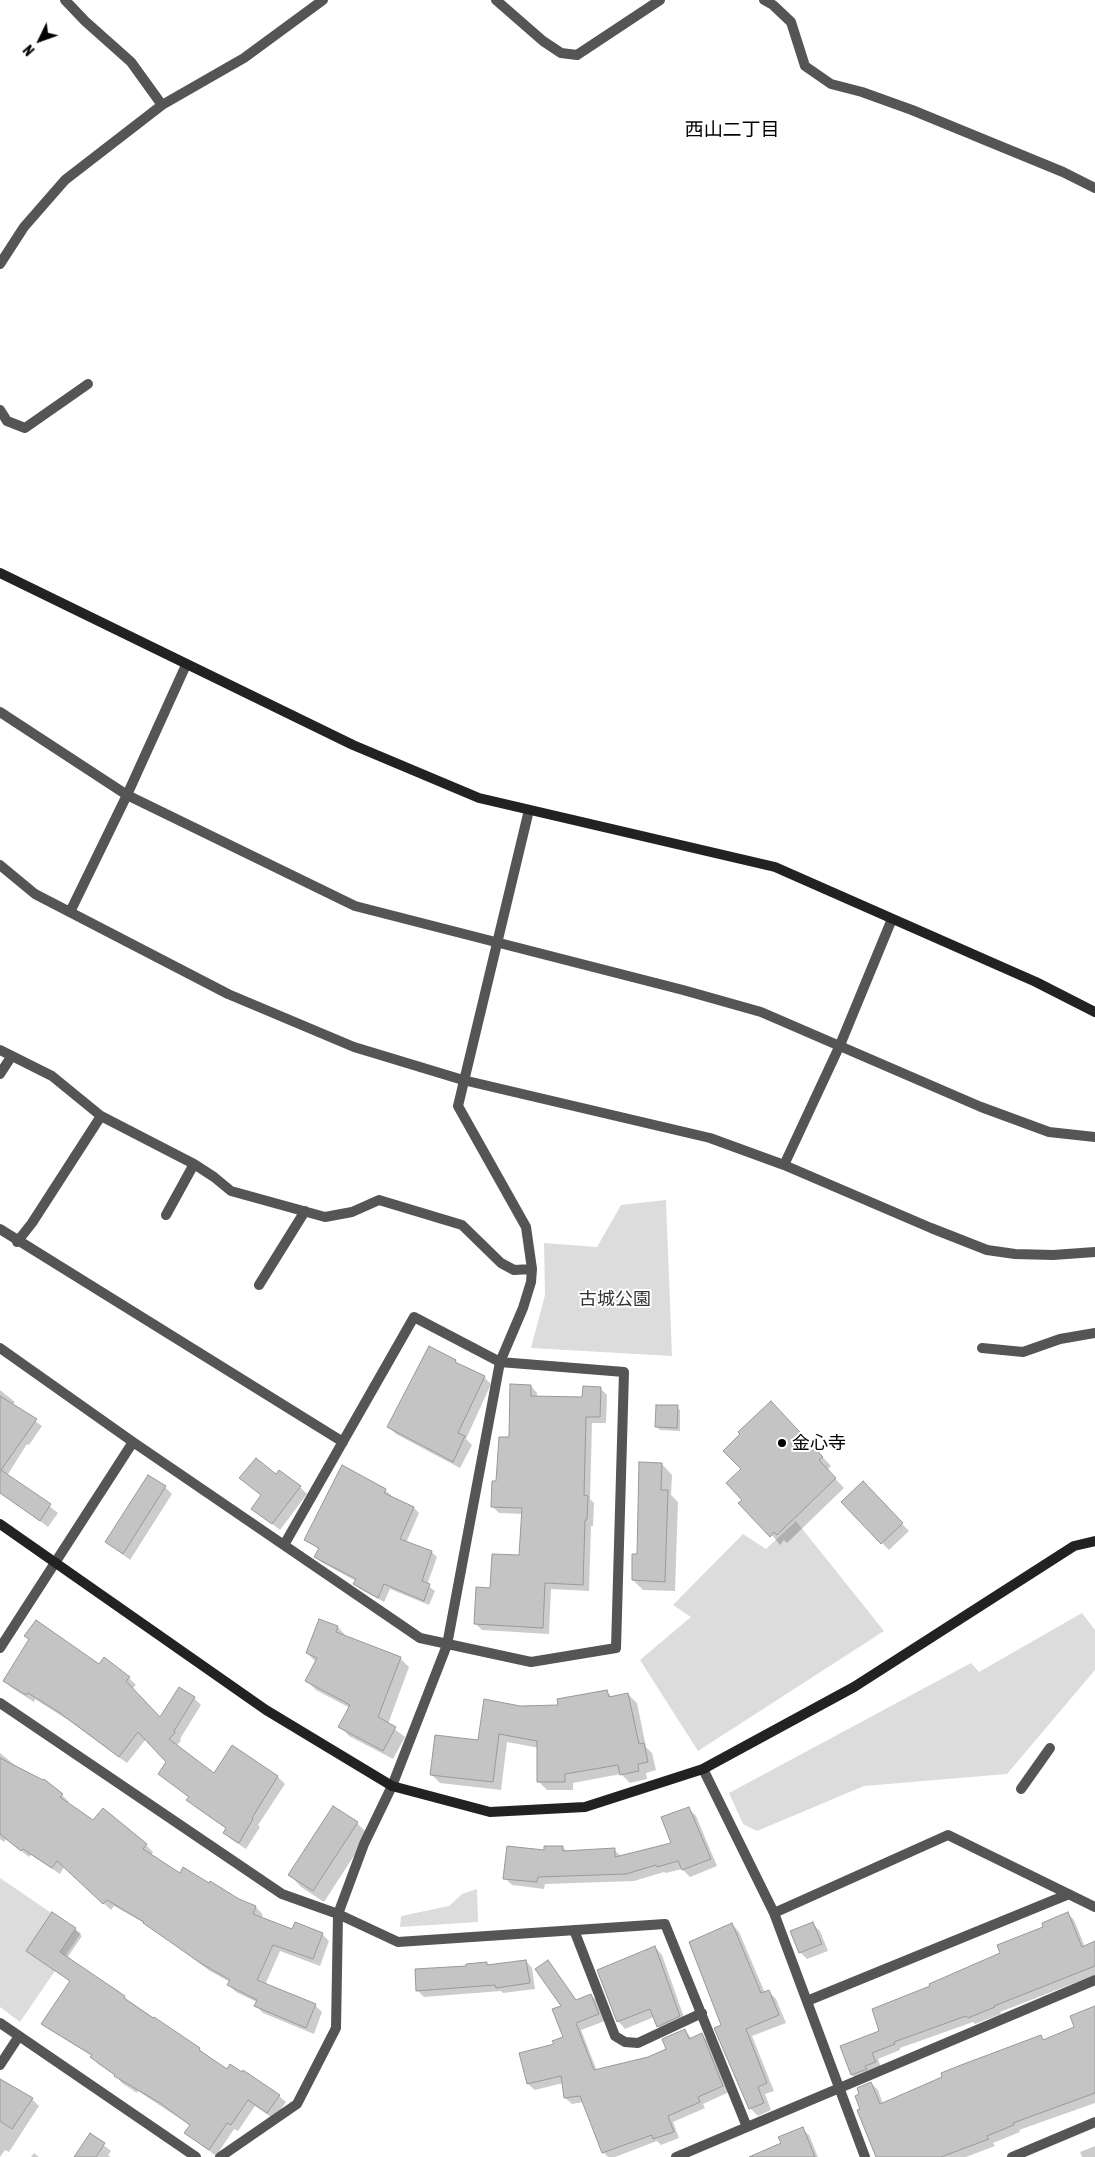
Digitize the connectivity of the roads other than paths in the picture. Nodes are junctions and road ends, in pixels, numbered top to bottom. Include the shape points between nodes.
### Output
1 (66, 0) edge
2 (323, 0) edge
3 (496, 0) edge
4 (660, 0) edge
5 (764, 0) edge
6 (162, 105) junction
7 (1095, 188) edge
8 (0, 264) edge
9 (88, 384) dead end
10 (0, 410) edge
11 (0, 573) edge
12 (186, 665) junction
13 (0, 712) edge
14 (127, 795) junction
15 (529, 810) junction
16 (0, 865) edge
17 (70, 912) junction
18 (892, 919) junction
19 (498, 942) junction
20 (1095, 1012) edge
21 (840, 1046) junction
22 (0, 1050) edge
23 (11, 1057) junction
24 (0, 1074) edge
25 (463, 1080) junction
26 (101, 1116) junction
27 (1095, 1137) edge
28 (194, 1164) junction
29 (784, 1165) junction
30 (305, 1211) junction
31 (166, 1215) dead end
32 (0, 1229) edge
33 (17, 1242) junction
34 (1095, 1252) edge
35 (532, 1269) junction
36 (259, 1285) dead end
37 (1095, 1333) edge
38 (0, 1348) edge
39 (982, 1348) dead end
40 (500, 1362) junction
41 (133, 1442) junction
42 (343, 1442) junction
43 (0, 1524) edge
44 (1095, 1541) edge
45 (284, 1545) junction
46 (55, 1563) junction
47 (447, 1645) junction
48 (0, 1648) edge
49 (0, 1703) edge
50 (1050, 1748) dead end
51 (703, 1769) junction
52 (392, 1786) junction
53 (1021, 1789) dead end
54 (1069, 1894) junction
55 (1095, 1907) edge
56 (774, 1913) junction
57 (338, 1914) junction
58 (574, 1930) junction
59 (1095, 1980) edge
60 (807, 2001) junction
61 (702, 2014) junction
62 (0, 2023) edge
63 (20, 2036) junction
64 (0, 2065) edge
65 (840, 2089) junction
66 (1095, 2122) edge
67 (748, 2127) junction
68 (196, 2157) edge
69 (220, 2157) edge
70 (676, 2157) edge
71 (865, 2157) edge
72 (1012, 2157) edge

1 - 6 street via 131,62
2 - 6 street via 244,58
3 - 4 street via 561,53 577,55
5 - 7 street via 791,22 806,66 831,84 912,110
6 - 8 street via 65,180 24,227
9 - 10 street via 25,428 7,422
11 - 12 street
12 - 14 street
12 - 15 street via 353,745 479,798
13 - 14 street
14 - 17 street
14 - 19 street via 355,906
15 - 18 street via 775,867
15 - 19 street
16 - 17 street via 34,894
17 - 25 street via 228,994 354,1047
18 - 20 street via 1036,982
18 - 21 street
19 - 21 street via 761,1012
19 - 25 street
21 - 27 street via 981,1108 1049,1132
21 - 29 street
22 - 23 street
23 - 24 street
23 - 26 street via 52,1076
25 - 29 street via 710,1138
25 - 35 street via 458,1106 526,1227
26 - 28 street
26 - 33 street
28 - 30 street via 231,1191
28 - 31 street
29 - 34 street via 987,1250 1053,1255
30 - 35 street via 325,1217 352,1212 379,1200 462,1225 501,1263 514,1270
30 - 36 street
32 - 33 street
33 - 42 street
35 - 40 street via 523,1308
37 - 39 street via 1024,1352
38 - 41 street
40 - 42 street via 414,1317
40 - 47 street
40 - 47 street via 624,1372 616,1648 531,1662
41 - 45 street
41 - 46 street
42 - 45 street
43 - 46 street
44 - 51 street via 1074,1546 854,1687
45 - 47 street via 420,1638
46 - 48 street
46 - 52 street via 266,1710
47 - 52 street
49 - 57 street via 282,1894
50 - 53 street
51 - 52 street via 585,1807 490,1812
51 - 56 street
52 - 57 street via 364,1844
54 - 55 street
54 - 56 street via 948,1835
54 - 60 street
56 - 60 street
57 - 58 street via 398,1942
57 - 69 street via 336,2028 296,2104
58 - 61 street via 665,1924
58 - 61 street via 615,2036 638,2044
59 - 65 street
60 - 65 street
61 - 67 street
62 - 63 street
63 - 64 street
63 - 68 street
65 - 67 street
65 - 71 street
66 - 72 street
67 - 70 street

